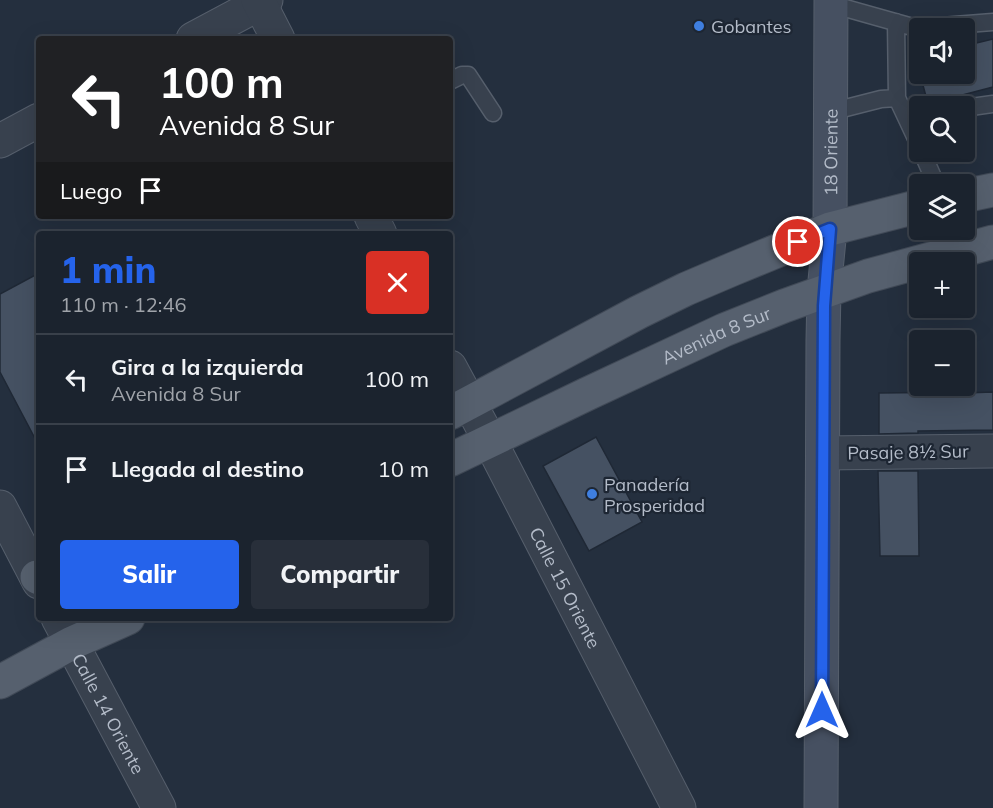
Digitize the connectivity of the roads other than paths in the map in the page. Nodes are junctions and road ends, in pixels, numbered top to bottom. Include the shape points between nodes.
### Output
1 (261, 1) edge
2 (831, 2) edge
3 (896, 22) junction
4 (993, 22) edge
5 (198, 36) edge
6 (277, 36) edge
7 (453, 80) edge
8 (897, 98) junction
9 (993, 104) edge
10 (975, 106) edge
11 (830, 112) junction
12 (909, 112) edge
13 (492, 113) dead end
14 (36, 122) edge
15 (0, 141) edge
16 (993, 190) edge
17 (975, 194) edge
18 (909, 209) edge
19 (830, 229) junction
20 (993, 242) edge
21 (824, 291) junction
22 (453, 381) edge
23 (459, 408) edge
24 (490, 441) junction
25 (993, 451) edge
26 (823, 453) junction
27 (453, 459) edge
28 (0, 507) edge
29 (36, 575) edge
30 (113, 621) edge
31 (65, 631) edge
32 (0, 682) edge
33 (159, 808) edge
34 (679, 808) edge
35 (821, 808) edge

1 - 5 street
1 - 6 street
2 - 3 lane
2 - 11 main road, 18 Oriente
3 - 4 lane via 916,28
3 - 8 lane
7 - 13 lane via 468,75
8 - 11 lane
8 - 12 lane
9 - 10 lane
11 - 19 main road, 18 Oriente
14 - 15 street
16 - 17 main road
18 - 19 main road
19 - 21 main road, 18 Oriente
19 - 23 main road via 686,289
20 - 21 main road, Avenida 8 Sur
21 - 24 main road, Avenida 8 Sur via 724,330
21 - 26 main road, 18 Oriente
22 - 23 street, Calle 15 Oriente
23 - 24 street, Calle 15 Oriente
24 - 27 main road, Avenida 8 Sur
24 - 34 street, Calle 15 Oriente
25 - 26 street, Pasaje 8½ Sur
26 - 35 main road, 18 Oriente
28 - 29 street
30 - 31 main road
31 - 32 main road
31 - 33 street, Calle 14 Oriente

